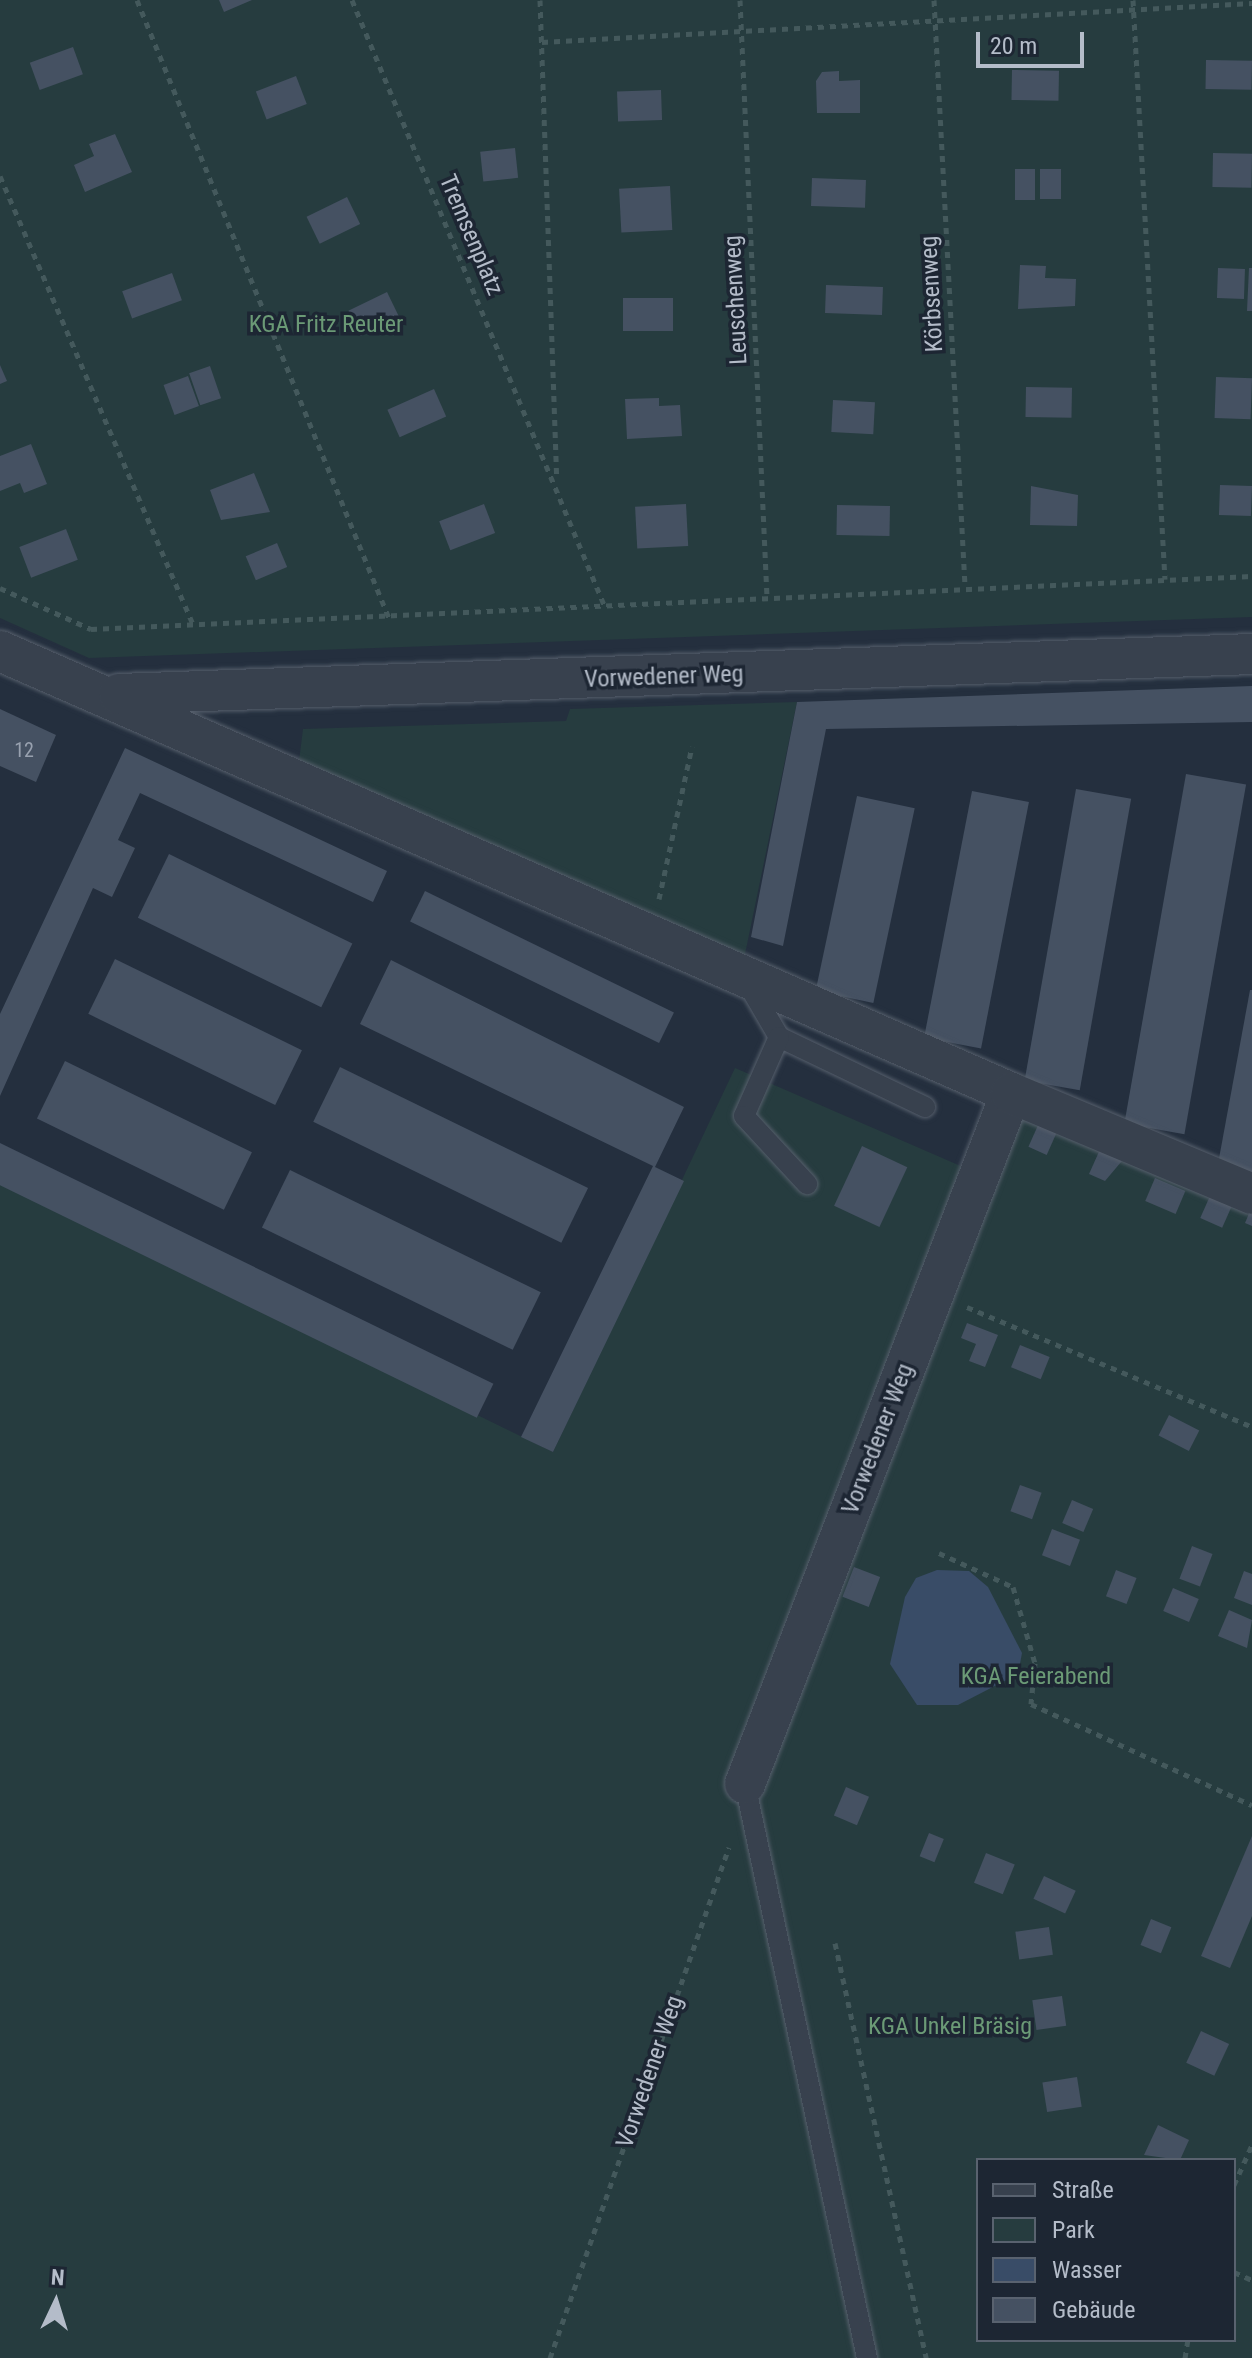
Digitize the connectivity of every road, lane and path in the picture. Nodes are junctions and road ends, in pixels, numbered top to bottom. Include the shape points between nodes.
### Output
1 (137, 0) edge
2 (352, 0) edge
3 (540, 0) edge
4 (740, 0) edge
5 (934, 0) edge
6 (1252, 3) edge
7 (1133, 4) edge
8 (936, 18) junction
9 (741, 28) junction
10 (542, 42) junction
11 (0, 176) edge
12 (557, 484) junction
13 (1252, 576) edge
14 (1165, 579) junction
15 (965, 586) junction
16 (0, 588) edge
17 (767, 597) junction
18 (605, 607) junction
19 (389, 618) junction
20 (193, 625) junction
21 (0, 651) edge
22 (1252, 654) edge
23 (77, 684) junction
24 (692, 747) dead end
25 (652, 931) junction
26 (741, 971) junction
27 (779, 1037) junction
28 (1011, 1093) junction
29 (925, 1107) dead end
30 (807, 1184) dead end
31 (1252, 1194) edge
32 (962, 1305) dead end
33 (1252, 1427) edge
34 (939, 1553) dead end
35 (745, 1784) junction
36 (1252, 1805) edge
37 (835, 1943) dead end
38 (1252, 2145) edge
39 (1236, 2181) edge
40 (550, 2358) edge
41 (867, 2358) edge
42 (926, 2358) edge

1 - 19 path
2 - 12 path, Tremsenplatz
3 - 10 path, Tremsenplatz
4 - 9 path, Leuschenweg
5 - 8 path, Körbsenweg
6 - 7 path
7 - 8 path
7 - 14 path
8 - 9 path
8 - 15 path, Körbsenweg
9 - 10 path
9 - 17 path, Leuschenweg
10 - 12 path, Tremsenplatz
11 - 20 path
12 - 18 path, Tremsenplatz
13 - 14 path
14 - 15 path
15 - 17 path
16 - 20 path via 91,629
17 - 18 path
18 - 19 path
19 - 20 path
21 - 23 street, Vorwedener Weg
22 - 23 street, Vorwedener Weg via 138,696
23 - 25 street, Vorwedener Weg
24 - 25 path
25 - 26 street, Vorwedener Weg
26 - 27 lane
26 - 28 street, Vorwedener Weg
27 - 29 lane
27 - 30 lane via 744,1116
28 - 31 street, Vorwedener Weg
28 - 35 street, Vorwedener Weg
32 - 33 path
34 - 36 path via 1013,1587 1035,1663 1031,1704
35 - 40 path, Vorwedener Weg
35 - 41 lane
37 - 42 path
38 - 39 path

